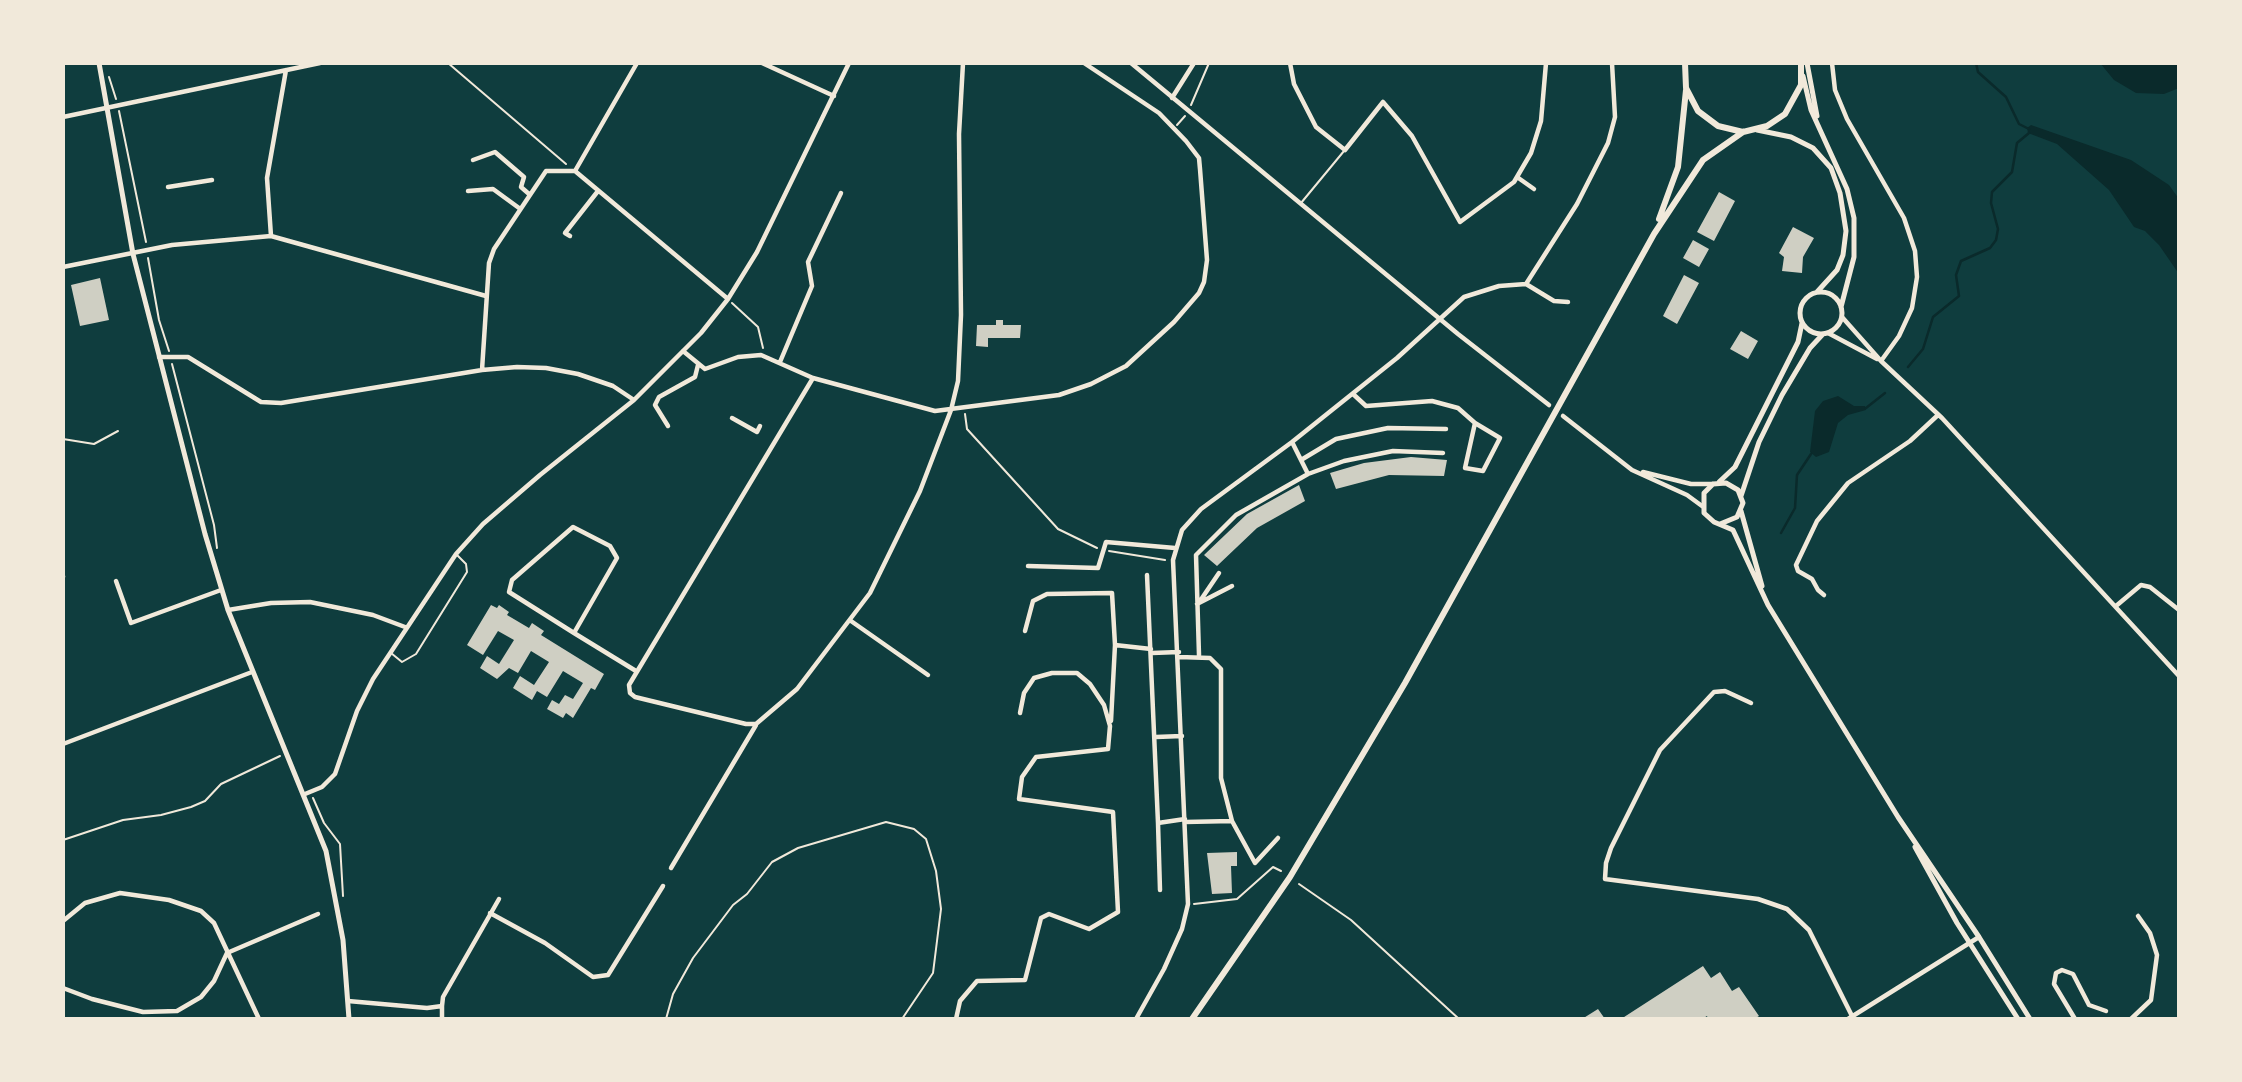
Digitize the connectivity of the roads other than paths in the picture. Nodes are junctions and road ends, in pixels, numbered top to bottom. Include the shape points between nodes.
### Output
1 (99, 63) edge
2 (320, 63) edge
3 (637, 63) edge
4 (762, 63) edge
5 (849, 63) edge
6 (963, 63) edge
7 (1084, 63) edge
8 (1131, 63) edge
9 (1194, 63) edge
10 (1290, 63) edge
11 (1546, 63) edge
12 (1612, 63) edge
13 (1685, 63) edge
14 (1801, 63) edge
15 (1807, 63) edge
16 (1832, 63) edge
17 (286, 70) junction
18 (1802, 74) junction
19 (1686, 88) junction
20 (834, 96) junction
21 (1172, 97) junction
22 (107, 110) junction
23 (63, 117) edge
24 (1757, 130) junction
25 (1820, 130) junction
26 (1743, 132) junction
27 (1345, 150) junction
28 (473, 160) dead end
29 (575, 171) junction
30 (1517, 177) junction
31 (212, 180) dead end
32 (168, 187) dead end
33 (1534, 189) dead end
34 (467, 191) dead end
35 (598, 191) junction
36 (841, 193) dead end
37 (529, 194) junction
38 (1300, 204) junction
39 (519, 208) junction
40 (1654, 234) junction
41 (271, 236) junction
42 (570, 236) dead end
43 (133, 254) junction
44 (63, 267) edge
45 (1526, 285) junction
46 (1817, 292) junction
47 (486, 296) junction
48 (728, 299) junction
49 (1568, 302) dead end
50 (1841, 307) junction
51 (1842, 317) junction
52 (1441, 318) junction
53 (1802, 323) junction
54 (1825, 333) junction
55 (683, 351) junction
56 (159, 358) junction
57 (1881, 361) junction
58 (780, 362) junction
59 (698, 365) junction
60 (482, 370) junction
61 (813, 378) junction
62 (1353, 394) junction
63 (634, 400) junction
64 (1549, 405) dead end
65 (951, 410) junction
66 (1938, 415) junction
67 (1563, 416) dead end
68 (732, 418) dead end
69 (1475, 423) junction
70 (668, 426) dead end
71 (760, 426) dead end
72 (1446, 429) dead end
73 (118, 431) dead end
74 (63, 439) edge
75 (1292, 442) junction
76 (1443, 453) dead end
77 (1301, 460) junction
78 (1632, 470) junction
79 (1308, 474) junction
80 (1716, 483) junction
81 (1741, 496) junction
82 (1702, 506) junction
83 (1741, 510) junction
84 (1720, 524) junction
85 (1175, 548) junction
86 (456, 554) junction
87 (1028, 566) dead end
88 (1219, 573) dead end
89 (1147, 575) dead end
90 (116, 581) dead end
91 (1232, 586) dead end
92 (220, 590) junction
93 (1824, 595) dead end
94 (1197, 604) junction
95 (1768, 605) junction
96 (2116, 606) junction
97 (228, 610) junction
98 (2179, 610) edge
99 (851, 621) junction
100 (405, 627) junction
101 (1025, 631) dead end
102 (574, 633) junction
103 (1115, 645) junction
104 (1151, 651) junction
105 (390, 652) junction
106 (1179, 654) junction
107 (1199, 655) junction
108 (636, 671) junction
109 (252, 672) junction
110 (928, 675) dead end
111 (2179, 676) edge
112 (1751, 703) dead end
113 (1020, 713) dead end
114 (756, 724) junction
115 (1110, 726) junction
116 (1182, 736) junction
117 (1156, 737) junction
118 (63, 744) edge
119 (307, 793) junction
120 (1898, 817) junction
121 (1185, 821) junction
122 (1232, 821) junction
123 (1158, 823) junction
124 (1278, 838) dead end
125 (671, 868) dead end
126 (663, 886) dead end
127 (1160, 890) dead end
128 (499, 899) dead end
129 (490, 913) junction
130 (318, 914) dead end
131 (2138, 916) dead end
132 (63, 921) edge
133 (1979, 936) junction
134 (1969, 943) junction
135 (227, 953) junction
136 (63, 988) edge
137 (348, 1001) junction
138 (442, 1006) junction
139 (2106, 1011) dead end
140 (1850, 1018) edge
141 (259, 1019) edge
142 (349, 1019) edge
143 (442, 1019) edge
144 (956, 1019) edge
145 (1136, 1019) edge
146 (1192, 1019) edge
147 (2018, 1019) edge
148 (2030, 1019) edge
149 (2075, 1019) edge
150 (2131, 1019) edge

1 - 22 street
2 - 17 street
3 - 29 street
4 - 20 street
5 - 20 street
6 - 65 street via 961,315 958,382
7 - 65 street via 1159,113 1199,158 1208,260 1199,293 1150,346 1126,366 1091,384 1059,395
8 - 21 street
9 - 21 street
10 - 27 street via 1294,84 1316,127
11 - 30 street via 1541,121
12 - 45 street via 1615,117 1608,143 1577,204
13 - 19 main road
14 - 18 main road
15 - 25 street
16 - 57 street via 1835,90 1844,112 1904,218 1915,251 1912,308
17 - 22 street
17 - 41 street via 267,178
18 - 24 main road via 1797,95 1785,114
18 - 25 street
19 - 26 main road via 1707,120
19 - 40 main road via 1678,167
20 - 48 street via 757,252
21 - 38 street
22 - 23 street
22 - 43 street
24 - 26 main road
24 - 46 street via 1791,137 1813,148 1830,168 1840,193 1846,231 1843,255 1827,284
25 - 50 street via 1847,189 1854,218 1854,257
26 - 40 main road via 1703,160
27 - 30 street via 1383,102 1412,136 1460,222
27 - 38 lane
28 - 37 street via 495,152 524,177 521,187
29 - 35 street
29 - 37 street via 546,171
30 - 33 street
31 - 32 street
34 - 39 street via 493,189
35 - 42 street via 565,233
35 - 48 street
36 - 58 street via 808,262 812,286
37 - 39 street
38 - 52 street
39 - 47 street via 494,249
40 - 146 main road via 1405,683 1290,877
41 - 43 street via 173,245
41 - 47 street
43 - 44 street
43 - 56 street
45 - 49 street via 1554,301
45 - 52 street via 1474,292
46 - 50 street via 1832,295
46 - 53 street via 1801,303
47 - 60 street
48 - 55 street
50 - 51 street
51 - 54 street via 1837,327
51 - 57 street
52 - 62 street
52 - 64 street
53 - 54 street via 1808,330
53 - 80 street via 1798,342 1735,467
54 - 57 street
54 - 81 street via 1810,348 1782,395 1759,442
55 - 59 street
55 - 63 street
56 - 60 street via 188,357 248,396 281,403
56 - 92 street
57 - 66 street
58 - 59 street via 764,356 738,357 711,369
58 - 61 street
59 - 70 street via 695,377 659,397 655,405
60 - 63 street via 557,370 613,386
61 - 65 street via 924,410
61 - 108 street
62 - 69 street via 1366,407 1432,401 1458,408
62 - 75 street
63 - 86 street via 483,523
65 - 99 street via 897,538
66 - 93 street via 1910,442 1848,483 1817,521 1796,565
66 - 96 street
67 - 78 street
68 - 71 street via 757,432
69 - 69 street via 1465,468 1483,471 1500,438
72 - 77 street via 1388,428 1336,439
73 - 74 lane via 94,444
75 - 77 street
75 - 85 street via 1201,509 1182,530
76 - 79 street via 1394,452 1344,461
77 - 79 street
78 - 80 street via 1691,484
78 - 82 street
79 - 94 street via 1236,515 1196,555
80 - 81 street via 1732,485
80 - 82 street via 1704,493
81 - 83 street
82 - 84 street via 1708,519
83 - 84 street via 1732,521
83 - 95 street
84 - 95 street via 1733,530
85 - 87 street via 1106,542 1098,568
85 - 106 street
86 - 100 street
86 - 105 lane via 467,572 416,654 402,662
88 - 94 street
89 - 104 street
90 - 92 street via 131,623
91 - 94 street
92 - 97 street
94 - 107 street
95 - 120 street
96 - 98 street via 2141,586 2150,587
96 - 111 street
97 - 100 street via 310,602
97 - 109 street
99 - 110 street
99 - 114 street via 797,689
100 - 105 street
101 - 103 street via 1033,601 1047,594 1112,593
102 - 102 street via 509,592 512,580 573,527 610,546 617,558
102 - 108 street
103 - 104 street
103 - 115 street
104 - 106 street
104 - 117 street
105 - 119 street via 357,711 335,774
106 - 107 street
106 - 116 street
107 - 122 street via 1221,669 1221,778
108 - 114 street via 628,689 635,697
109 - 118 street
109 - 119 street
112 - 140 street via 1724,691 1714,692 1660,750 1611,848 1605,879 1758,898 1787,909 1810,930
113 - 115 street via 1024,693 1034,678 1077,673 1104,705
114 - 125 street
115 - 144 street via 1108,749 1035,757 1022,776 1019,799 1113,812 1118,912 1089,929 1049,914 1041,918 1025,980 977,981 960,1001
116 - 117 street
116 - 121 street
117 - 123 street
119 - 137 street via 335,892
120 - 133 street
120 - 134 street
121 - 122 street
121 - 123 street
121 - 145 street via 1188,904 1182,929
122 - 124 street via 1255,863
123 - 127 street
126 - 129 street via 608,975 593,977 545,943
128 - 129 street
129 - 138 street
130 - 135 street
131 - 150 street via 2157,955 2151,1000
132 - 135 street via 73,910 101,896 139,894 187,905 208,916
133 - 134 street
133 - 148 street
134 - 140 street
134 - 147 street
135 - 136 street via 215,981 201,997 177,1011 143,1012
135 - 141 street
137 - 138 street
137 - 142 street
138 - 143 street
139 - 149 street via 2089,1005 2073,974 2063,970 2056,973 2054,984

